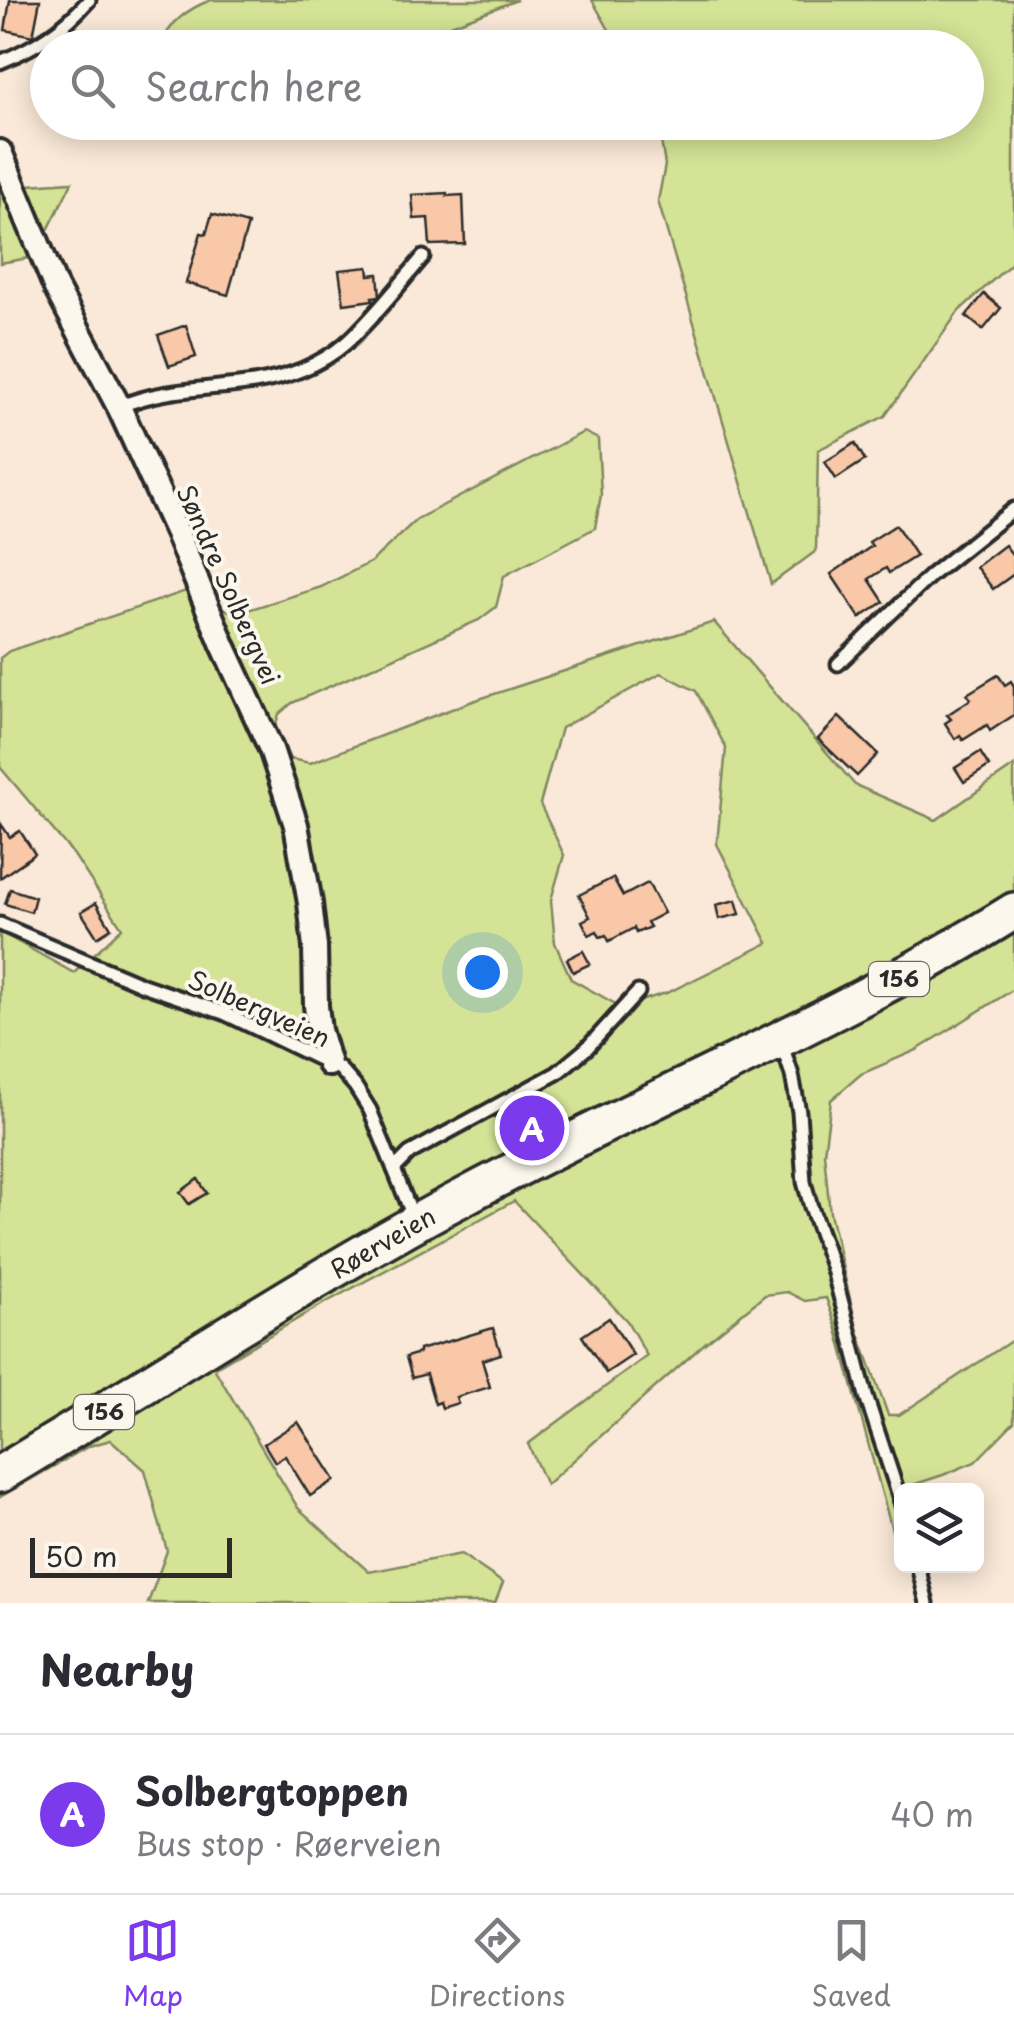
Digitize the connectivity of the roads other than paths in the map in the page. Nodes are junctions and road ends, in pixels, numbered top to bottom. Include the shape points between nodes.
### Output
1 (88, 0) edge
2 (59, 30) edge
3 (30, 48) edge
4 (0, 62) edge
5 (0, 152) edge
6 (423, 258) dead end
7 (118, 407) junction
8 (1014, 509) edge
9 (838, 664) dead end
10 (1014, 911) edge
11 (0, 924) edge
12 (638, 992) dead end
13 (780, 1039) junction
14 (329, 1064) junction
15 (394, 1169) junction
16 (415, 1223) junction
17 (0, 1474) edge
18 (895, 1483) edge
19 (920, 1573) edge
20 (928, 1603) edge

1 - 2 lane
3 - 4 lane
5 - 7 street, Søndre Solbergvei via 56,288
6 - 7 lane via 326,358 282,377 155,394
7 - 14 street, Søndre Solbergvei via 271,749 296,825
8 - 9 lane via 930,576
10 - 13 main road, Røerveien / 156
11 - 14 lane, Solbergveien via 224,1013
12 - 15 lane via 573,1062
13 - 16 main road, Røerveien / 156
13 - 18 lane via 799,1112 810,1207
14 - 15 lane, Solbergveien via 364,1097
15 - 16 lane, Solbergveien
16 - 17 main road, Røerveien / 156
19 - 20 lane

